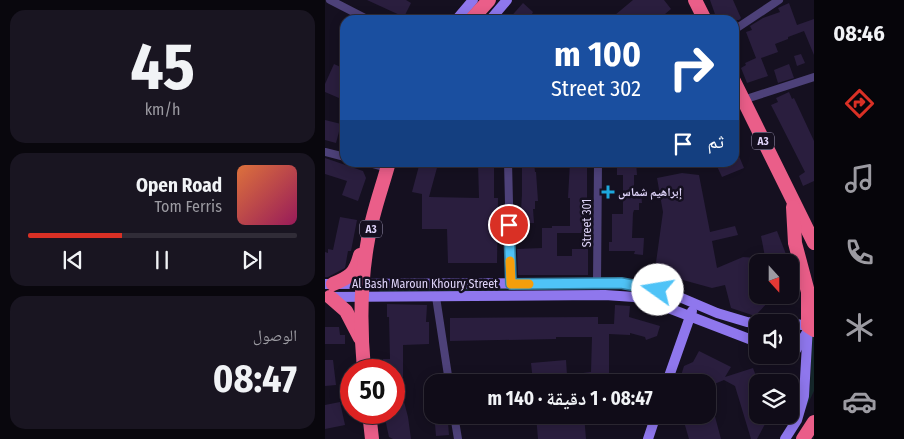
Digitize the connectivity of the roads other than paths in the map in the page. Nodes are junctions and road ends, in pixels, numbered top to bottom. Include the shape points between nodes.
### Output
1 (330, 0) edge
2 (473, 0) edge
3 (489, 0) edge
4 (507, 0) edge
5 (695, 0) edge
6 (779, 0) edge
7 (359, 15) edge
8 (460, 15) edge
9 (476, 15) edge
10 (494, 15) edge
11 (702, 15) edge
12 (739, 27) edge
13 (814, 78) edge
14 (739, 92) edge
15 (743, 100) junction
16 (325, 152) edge
17 (340, 156) edge
18 (388, 167) edge
19 (508, 167) edge
20 (598, 167) edge
21 (793, 201) junction
22 (368, 239) junction
23 (814, 243) edge
24 (597, 283) junction
25 (511, 284) junction
26 (328, 291) edge
27 (362, 291) junction
28 (436, 297) junction
29 (695, 303) junction
30 (690, 316) junction
31 (749, 321) edge
32 (810, 328) edge
33 (749, 339) edge
34 (362, 343) junction
35 (799, 345) edge
36 (364, 359) edge
37 (448, 374) edge
38 (670, 374) edge
39 (814, 422) edge
40 (370, 424) edge
41 (456, 424) edge
42 (653, 424) edge
43 (372, 439) edge
44 (458, 439) edge
45 (648, 439) edge
46 (785, 439) edge
47 (803, 439) edge

1 - 7 street
2 - 8 main road
3 - 9 highway
4 - 10 main road
5 - 11 highway
6 - 12 street
13 - 15 street
14 - 15 highway, A3
15 - 21 highway, A3
16 - 17 street
18 - 22 highway, A3
19 - 25 street
20 - 24 street, Street 301
21 - 23 highway, A3
21 - 32 highway via 795,243 808,292
22 - 26 highway via 355,271
22 - 27 highway, A3
24 - 25 main road, Al Bash Maroun Khoury Street
24 - 29 main road, Al Bash Maroun Khoury Street via 634,284
25 - 27 main road, Al Bash Maroun Khoury Street
26 - 27 main road, Al Bash Maroun Khoury Street
26 - 34 highway via 346,311
27 - 28 main road, Al Bash Maroun Khoury Street
27 - 34 highway, A3
28 - 30 main road, Al Bash Maroun Khoury Street via 622,296 645,299
28 - 37 street
29 - 30 main road
29 - 31 main road, Al Bash Maroun Khoury Street
30 - 33 main road, Al Bash Maroun Khoury Street
30 - 38 main road
32 - 35 main road
32 - 46 main road via 804,396 797,420
34 - 36 highway, A3
39 - 47 highway
40 - 43 highway
41 - 44 street
42 - 45 main road

